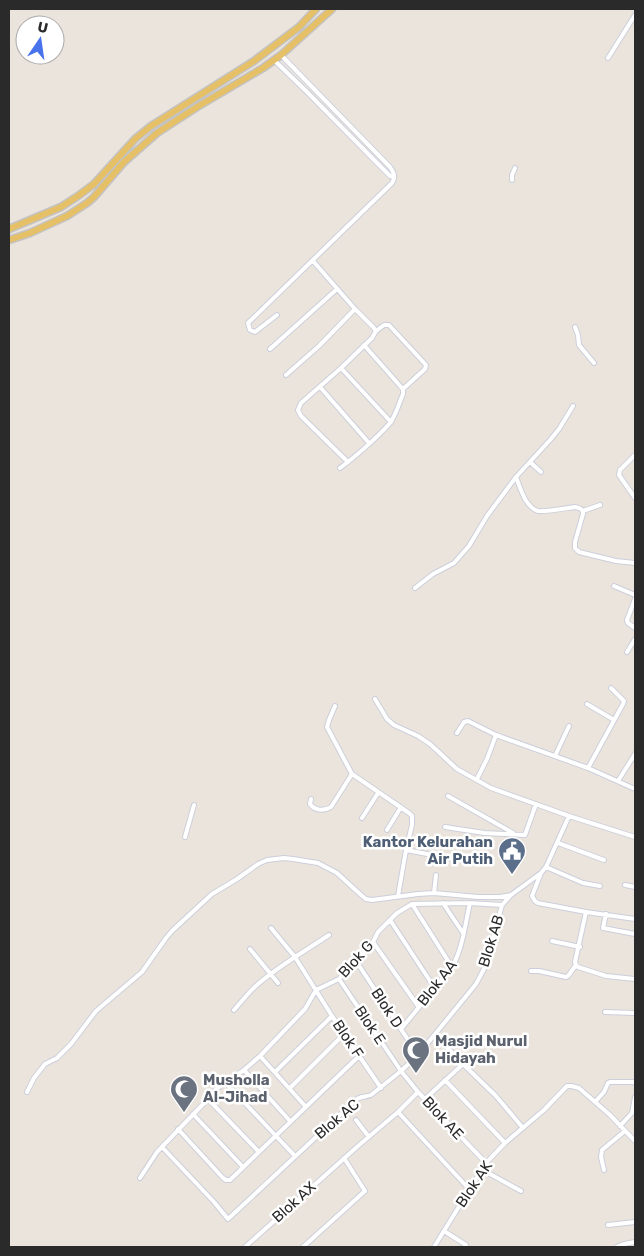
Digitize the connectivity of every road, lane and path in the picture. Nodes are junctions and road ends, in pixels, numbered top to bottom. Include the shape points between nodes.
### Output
1 (316, 9) edge
2 (332, 9) edge
3 (635, 15) edge
4 (281, 55) junction
5 (608, 58) dead end
6 (274, 60) junction
7 (192, 100) junction
8 (198, 107) junction
9 (515, 168) dead end
10 (393, 176) junction
11 (512, 180) dead end
12 (9, 229) edge
13 (9, 240) edge
14 (313, 261) junction
15 (337, 289) junction
16 (355, 309) junction
17 (277, 314) dead end
18 (575, 327) dead end
19 (376, 331) junction
20 (364, 345) junction
21 (270, 349) dead end
22 (594, 363) dead end
23 (341, 368) junction
24 (286, 375) dead end
25 (320, 387) junction
26 (403, 389) junction
27 (574, 406) dead end
28 (390, 422) junction
29 (369, 443) junction
30 (635, 455) edge
31 (348, 462) junction
32 (530, 462) junction
33 (340, 468) dead end
34 (541, 472) dead end
35 (516, 477) junction
36 (635, 498) edge
37 (600, 505) dead end
38 (583, 511) junction
39 (635, 563) edge
40 (614, 586) dead end
41 (415, 588) dead end
42 (635, 595) edge
43 (635, 599) edge
44 (635, 628) edge
45 (635, 638) edge
46 (626, 652) dead end
47 (610, 688) dead end
48 (375, 699) dead end
49 (587, 704) dead end
50 (335, 706) dead end
51 (614, 720) junction
52 (569, 726) dead end
53 (458, 733) dead end
54 (496, 735) junction
55 (635, 754) edge
56 (555, 756) junction
57 (588, 768) junction
58 (352, 774) junction
59 (477, 779) junction
60 (618, 782) junction
61 (635, 789) edge
62 (378, 793) junction
63 (448, 796) dead end
64 (311, 799) dead end
65 (194, 804) dead end
66 (536, 804) junction
67 (401, 807) junction
68 (570, 816) junction
69 (362, 818) dead end
70 (445, 827) dead end
71 (387, 830) dead end
72 (515, 834) junction
73 (185, 837) dead end
74 (635, 837) edge
75 (558, 843) junction
76 (406, 850) junction
77 (604, 860) dead end
78 (475, 863) dead end
79 (546, 867) junction
80 (541, 873) junction
81 (436, 875) dead end
82 (625, 885) dead end
83 (600, 886) dead end
84 (635, 886) edge
85 (434, 893) junction
86 (510, 895) junction
87 (398, 896) junction
88 (443, 903) junction
89 (470, 903) junction
90 (412, 904) junction
91 (502, 905) junction
92 (586, 912) junction
93 (606, 914) junction
94 (635, 919) edge
95 (390, 920) junction
96 (270, 928) dead end
97 (463, 933) junction
98 (635, 934) edge
99 (330, 935) dead end
100 (552, 941) dead end
101 (373, 942) junction
102 (580, 947) junction
103 (250, 949) dead end
104 (295, 957) junction
105 (356, 961) junction
106 (576, 965) junction
107 (452, 967) junction
108 (531, 971) dead end
109 (272, 974) junction
110 (339, 979) junction
111 (635, 979) edge
112 (278, 983) dead end
113 (434, 987) junction
114 (316, 990) junction
115 (418, 1006) junction
116 (234, 1010) dead end
117 (606, 1012) dead end
118 (635, 1013) edge
119 (332, 1016) junction
120 (401, 1029) junction
121 (344, 1034) junction
122 (435, 1035) junction
123 (418, 1055) junction
124 (260, 1056) junction
125 (359, 1056) junction
126 (462, 1064) junction
127 (244, 1070) junction
128 (401, 1071) junction
129 (275, 1072) junction
130 (445, 1080) junction
131 (225, 1082) junction
132 (635, 1083) edge
133 (290, 1088) junction
134 (381, 1088) junction
135 (27, 1092) dead end
136 (418, 1092) junction
137 (635, 1097) edge
138 (208, 1099) junction
139 (425, 1100) junction
140 (595, 1102) junction
141 (306, 1107) junction
142 (398, 1112) junction
143 (193, 1114) junction
144 (356, 1120) dead end
145 (290, 1121) junction
146 (620, 1126) junction
147 (523, 1128) junction
148 (178, 1129) junction
149 (625, 1131) junction
150 (276, 1136) junction
151 (369, 1137) junction
152 (635, 1141) edge
153 (506, 1143) junction
154 (162, 1147) junction
155 (259, 1152) junction
156 (295, 1156) junction
157 (344, 1158) junction
158 (486, 1163) junction
159 (242, 1167) junction
160 (481, 1169) junction
161 (604, 1170) dead end
162 (140, 1178) dead end
163 (469, 1190) junction
164 (522, 1191) dead end
165 (635, 1222) edge
166 (608, 1225) dead end
167 (444, 1231) junction
168 (635, 1242) edge
169 (466, 1245) dead end
170 (245, 1247) edge
171 (303, 1247) edge
172 (434, 1247) edge
173 (616, 1247) edge

1 - 7 main road via 281,42
2 - 4 main road
3 - 5 street
4 - 6 main road
4 - 10 street via 384,161
6 - 8 main road
6 - 10 street
7 - 8 main road
7 - 12 main road via 134,139 94,184 78,196 61,207
8 - 13 main road via 139,149 87,203 67,216
9 - 11 street
10 - 14 street via 394,181 389,187
14 - 15 street
14 - 17 street via 248,323 250,330 255,332
15 - 16 street
15 - 21 street
16 - 19 street
16 - 24 street
18 - 22 street via 578,345
19 - 20 street
19 - 26 street via 389,325 426,365
20 - 23 street
20 - 26 street
23 - 25 street
23 - 28 street
25 - 29 street
25 - 31 street via 300,403 300,416
26 - 28 street
27 - 32 street
28 - 29 street
29 - 31 street
30 - 36 street via 619,472
31 - 33 street
32 - 34 street
32 - 35 street
35 - 38 street via 532,507 538,510 575,507
35 - 41 street via 454,563
37 - 38 street
38 - 39 street via 575,548 579,552
40 - 42 street
43 - 44 street via 627,620
45 - 46 street
47 - 51 street via 624,701
48 - 59 street via 394,725 418,736 457,769
49 - 51 street
50 - 58 street via 327,727
51 - 57 street
52 - 56 street
53 - 54 street via 466,721
54 - 56 street
54 - 59 street
55 - 60 street
56 - 57 street
57 - 60 street
58 - 62 street
58 - 64 street via 328,809 313,808
59 - 66 street via 491,788
60 - 61 street
62 - 67 street
62 - 69 street
63 - 72 street
65 - 73 street
66 - 68 street
66 - 72 street via 527,834
67 - 71 street
67 - 76 street via 413,820
68 - 74 street
68 - 75 street
70 - 72 street
75 - 77 street
75 - 79 street
76 - 78 street
76 - 87 street
79 - 80 street
79 - 83 street via 583,883
80 - 86 street
80 - 92 street via 532,896 534,901
81 - 85 street
82 - 84 street
85 - 86 street via 478,897
85 - 87 street
86 - 91 street
87 - 135 street via 377,900 366,898 337,872 306,861 284,858 258,864 212,894 166,938 142,972 96,1012 57,1058 45,1064
88 - 89 street
88 - 90 street
88 - 97 street
89 - 91 street
89 - 97 street, Blok AA
90 - 95 street, Blok G
90 - 107 street
91 - 122 street, Blok AB via 485,967 476,984
92 - 93 street
92 - 102 street
93 - 94 street
93 - 98 street via 603,928
95 - 101 street, Blok G
95 - 113 street
96 - 104 street, Blok F
97 - 107 street, Blok AA
99 - 104 street
100 - 102 street
101 - 105 street, Blok G
101 - 115 street
102 - 106 street
103 - 109 street
104 - 109 street
104 - 114 street, Blok F
105 - 110 street, Blok G
105 - 120 street, Blok D
106 - 108 street via 566,977
106 - 111 street via 606,976
107 - 113 street, Blok AA
109 - 112 street
109 - 116 street via 251,990
110 - 114 street, Blok G
110 - 128 street, Blok E
113 - 115 street, Blok AA
114 - 119 street, Blok F
114 - 124 street via 305,1009
115 - 120 street, Blok AA
117 - 118 street
119 - 121 street, Blok F
119 - 129 street
120 - 123 street, Blok D
121 - 125 street, Blok F
121 - 133 street
122 - 123 street, Blok AB
122 - 126 street
123 - 128 street, Blok AB
124 - 127 street
124 - 129 street
125 - 134 street, Blok F
125 - 141 street
126 - 130 street
126 - 147 street via 496,1096
127 - 131 street
127 - 145 street
128 - 134 street, Blok AB
128 - 136 street, Blok AE
129 - 133 street
130 - 139 street
130 - 153 street
131 - 138 street
131 - 150 street
132 - 140 street via 610,1082
133 - 141 street
134 - 156 street, Blok AC via 367,1097 356,1099
136 - 139 street, Blok AE
136 - 142 street, Blok AX
137 - 146 street via 632,1112
138 - 143 street
138 - 155 street
139 - 158 street, Blok AE
140 - 146 street
140 - 147 street, Blok AK via 580,1088 567,1086
141 - 145 street
142 - 151 street, Blok AX
142 - 163 street
143 - 148 street
143 - 159 street
144 - 151 street
145 - 150 street
146 - 149 street
147 - 153 street, Blok AK
148 - 154 street
148 - 159 street via 226,1180 230,1180
149 - 152 street
149 - 161 street via 602,1150
150 - 155 street
150 - 156 street
151 - 157 street, Blok AX
153 - 158 street, Blok AK
154 - 156 street, Blok AC via 228,1220
154 - 162 street
155 - 159 street
157 - 170 street, Blok AX
157 - 171 street via 365,1191
158 - 160 street, Blok AK
160 - 163 street, Blok AK
160 - 164 street
163 - 167 street, Blok AK
165 - 166 street
167 - 169 street
167 - 172 street, Blok AK
168 - 173 street

